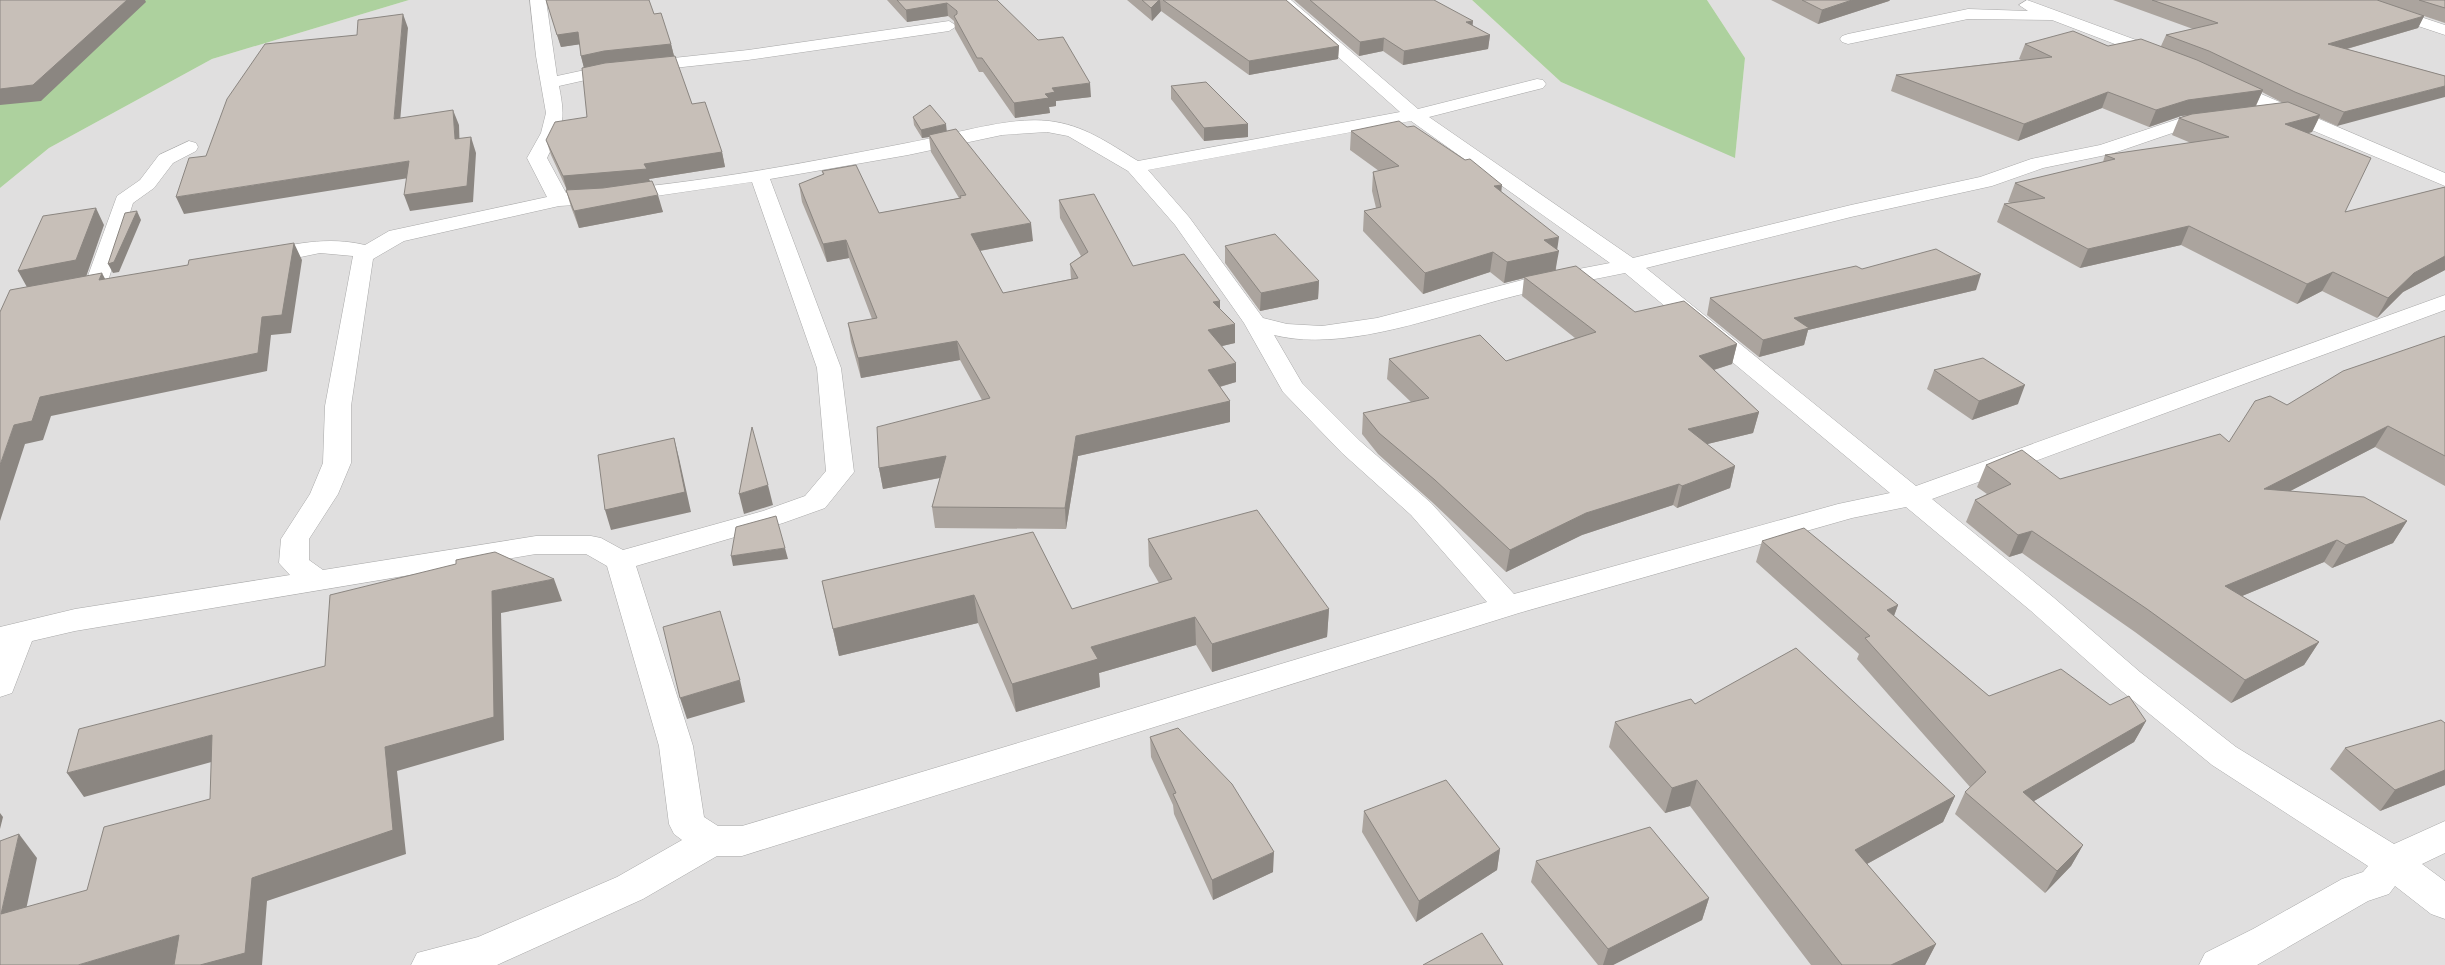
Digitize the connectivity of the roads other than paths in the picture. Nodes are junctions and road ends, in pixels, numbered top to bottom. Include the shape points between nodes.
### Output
1 (538, 0) edge
2 (1282, 0) edge
3 (2354, 0) edge
4 (2027, 5) dead end
5 (2056, 16) junction
6 (949, 26) dead end
7 (2445, 30) edge
8 (1848, 39) dead end
9 (2179, 63) edge
10 (2205, 74) edge
11 (550, 83) junction
12 (1537, 84) dead end
13 (2282, 111) junction
14 (1414, 115) junction
15 (189, 147) dead end
16 (1135, 167) junction
17 (759, 175) junction
18 (2445, 180) edge
19 (559, 200) junction
20 (369, 253) junction
21 (243, 261) edge
22 (1629, 266) junction
23 (96, 284) edge
24 (2445, 302) edge
25 (1256, 323) junction
26 (1912, 496) junction
27 (620, 561) junction
28 (318, 580) junction
29 (1508, 606) junction
30 (9, 636) edge
31 (0, 685) edge
32 (2445, 836) edge
33 (711, 841) junction
34 (2392, 862) junction
35 (2445, 903) edge
36 (432, 965) edge
37 (2219, 965) edge

1 - 11 street
2 - 14 street
3 - 7 street
4 - 5 street
5 - 8 street via 1968,14
5 - 9 street
6 - 11 street via 748,55 608,70
10 - 13 street
11 - 19 street via 556,113 537,158
12 - 14 street
13 - 18 street
13 - 22 street via 2181,124 2104,150 2038,163 1985,182 1851,211
14 - 16 street
14 - 22 street
15 - 23 street via 166,159 147,184 124,200
16 - 17 street via 1074,131 1047,126 1002,129
16 - 25 street via 1182,221
17 - 19 street via 608,197
17 - 27 street via 829,368 840,472 815,502
19 - 20 street via 397,236 379,244
20 - 21 street via 345,247 320,248
20 - 28 street via 364,257 338,406 337,462 324,494 295,539 294,563
22 - 25 street via 1526,286 1378,325 1322,333 1287,331
22 - 26 street
24 - 26 street
25 - 29 street via 1292,386 1351,447 1421,509
26 - 29 street via 1848,510
26 - 34 street via 2128,680 2224,756
27 - 28 street via 591,545 536,544
27 - 33 street via 676,746 687,824
28 - 30 street via 75,620
29 - 33 street via 742,841
30 - 31 street
32 - 34 street
33 - 36 street via 622,892 483,953
34 - 35 street
34 - 37 street via 2376,883 2355,890

